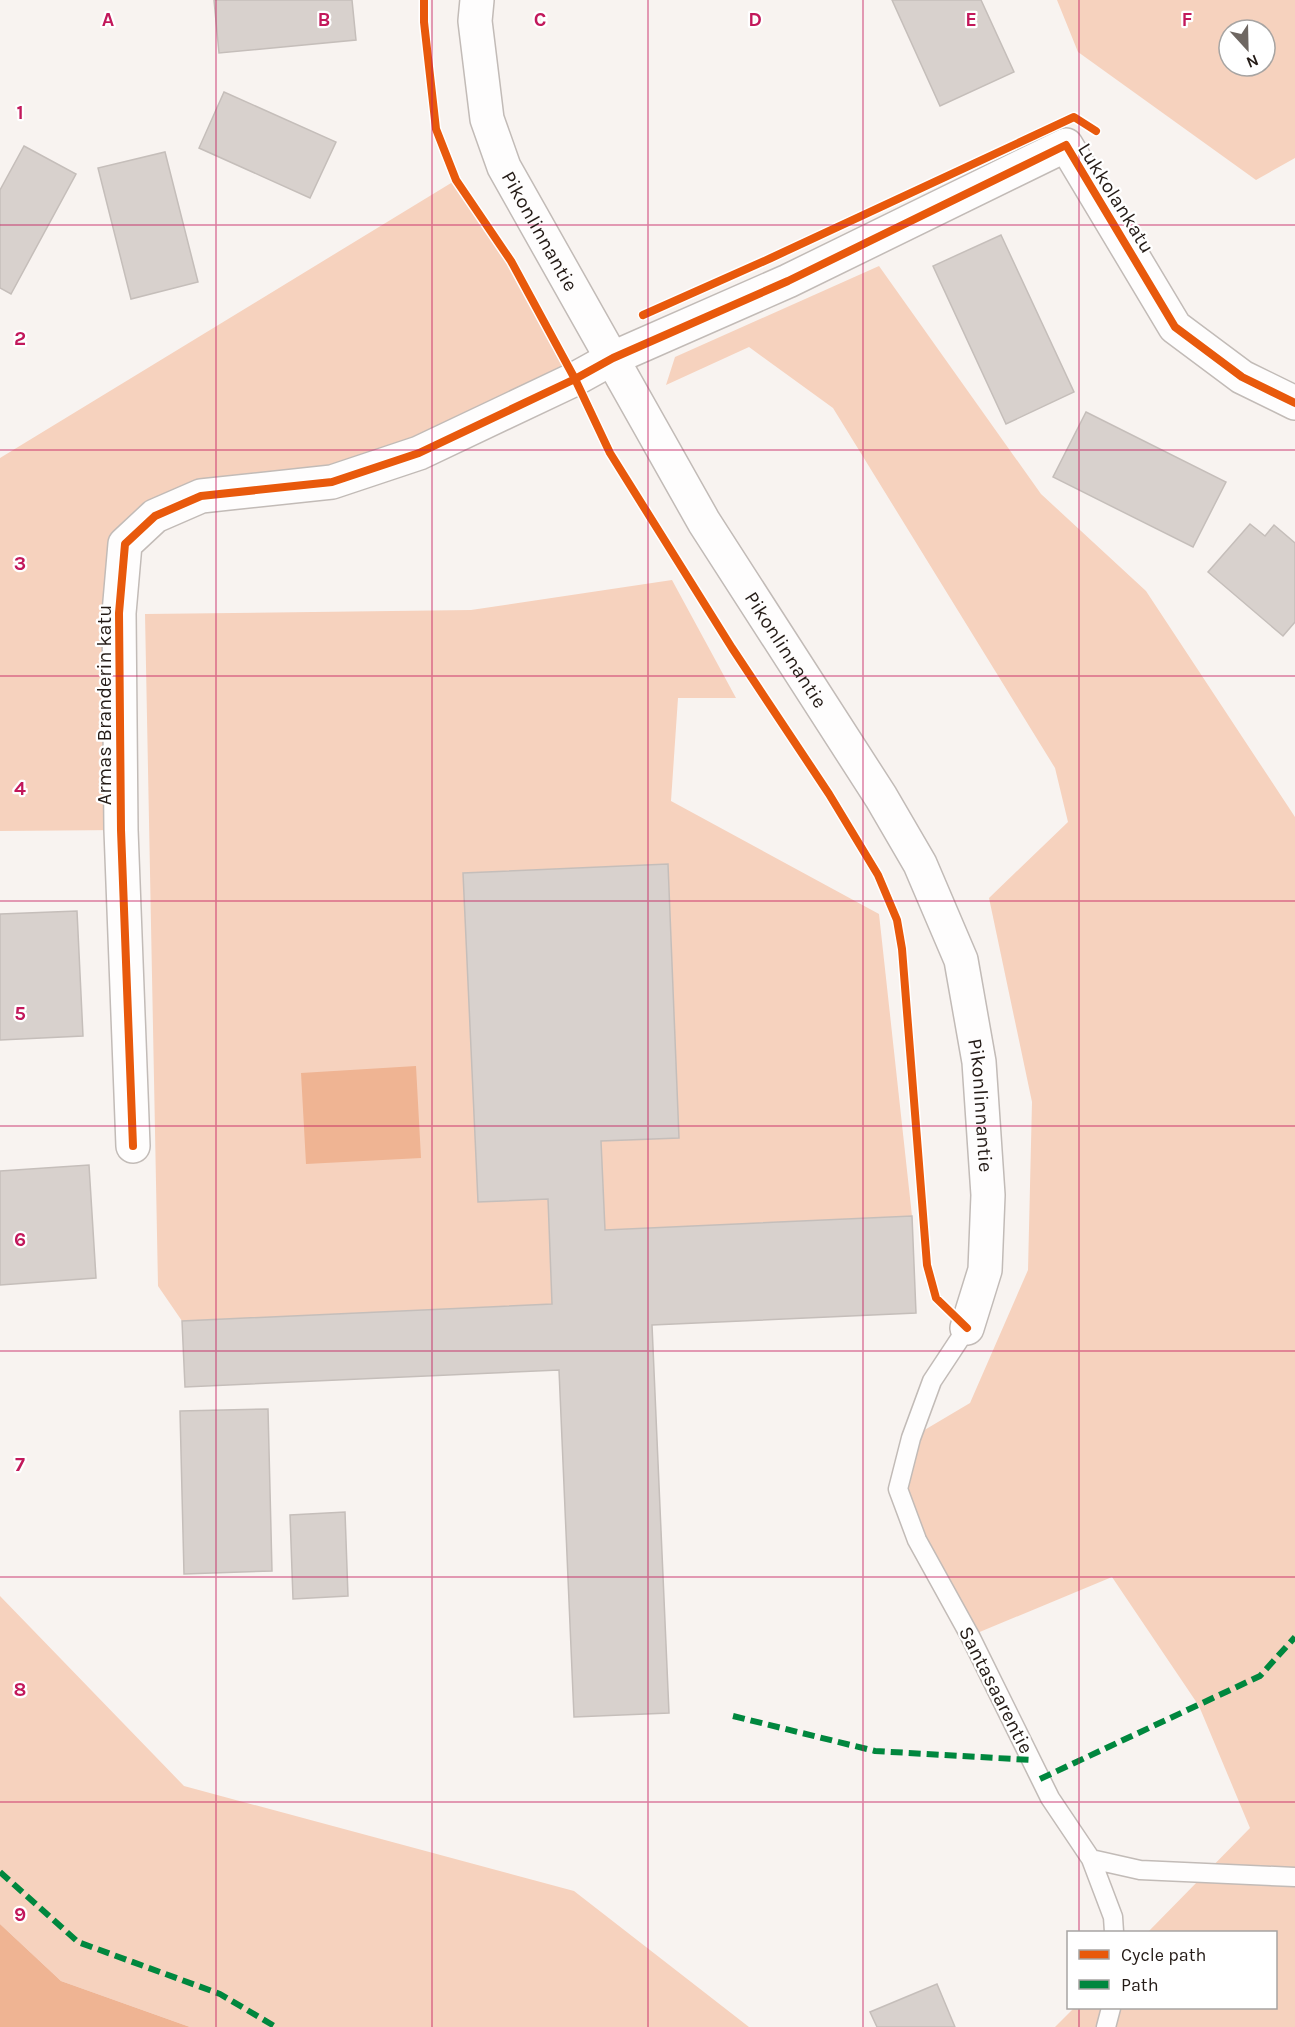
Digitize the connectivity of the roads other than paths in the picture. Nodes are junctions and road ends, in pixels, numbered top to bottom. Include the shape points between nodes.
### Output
1 (477, 0) edge
2 (613, 358) junction
3 (1295, 403) edge
4 (133, 1146) dead end
5 (967, 1328) joint
6 (1091, 1859) junction
7 (1295, 1877) edge
8 (1114, 1931) edge
9 (1110, 2009) edge
10 (1106, 2027) edge

1 - 2 street, Pikonlinnantie via 475,21 488,119 504,166
2 - 3 street, Lukkolankatu via 788,281 1066,145 1175,327 1242,377
2 - 4 street, Armas Branderin katu via 418,453 332,482 201,496 155,516 125,544 119,613 121,830
2 - 5 street, Pikonlinnantie via 704,522 882,797 920,864 961,960 979,1062 988,1195 985,1270
5 - 6 lane, Santasaarentie via 932,1381 898,1488 917,1540 970,1636 1050,1798
6 - 7 lane via 1140,1870
6 - 8 lane, Santasaarentie via 1113,1917
9 - 10 lane

